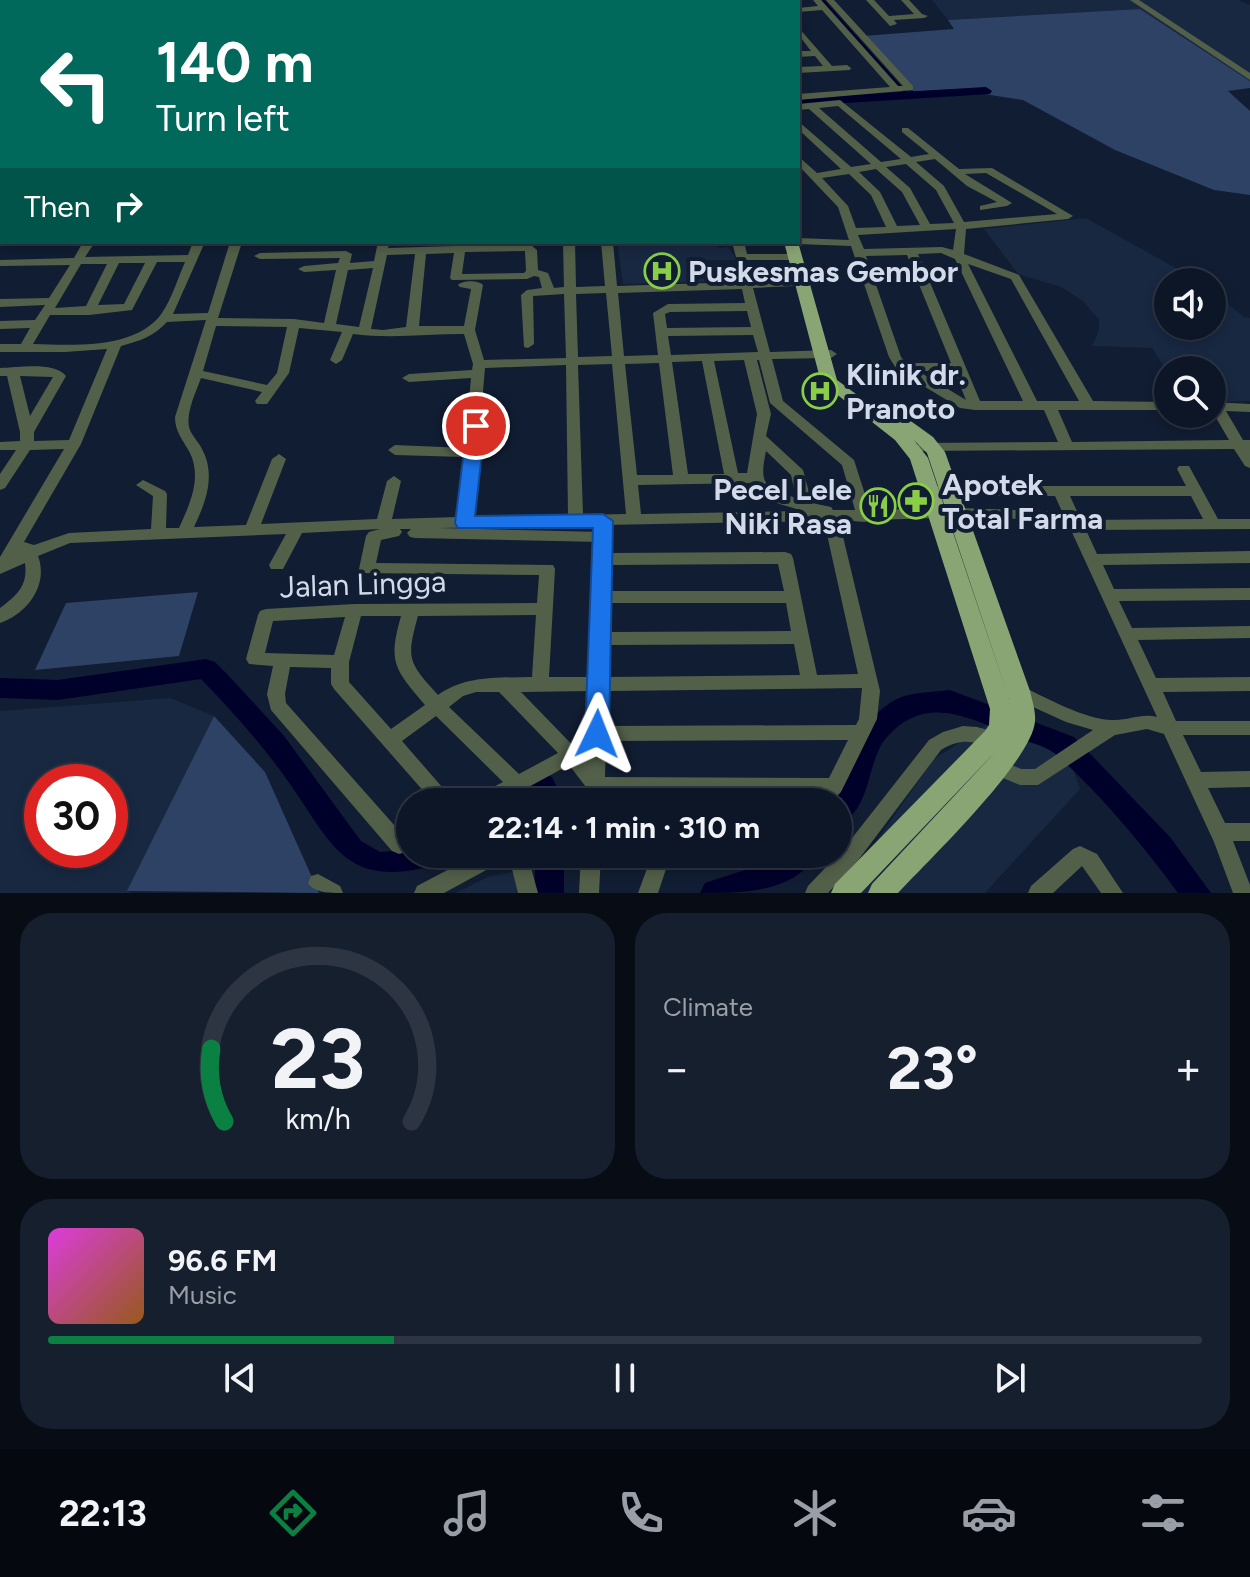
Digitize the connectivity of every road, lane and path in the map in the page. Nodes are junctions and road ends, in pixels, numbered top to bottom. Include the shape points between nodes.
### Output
1 (817, 0) edge
2 (830, 0) edge
3 (870, 0) edge
4 (905, 0) edge
5 (1134, 0) edge
6 (823, 8) junction
7 (800, 10) edge
8 (850, 30) junction
9 (802, 40) edge
10 (817, 53) junction
11 (800, 54) edge
12 (828, 67) junction
13 (847, 68) dead end
14 (800, 70) edge
15 (1250, 77) edge
16 (902, 90) junction
17 (800, 97) edge
18 (810, 105) junction
19 (800, 107) edge
20 (800, 126) edge
21 (905, 130) dead end
22 (936, 155) junction
23 (907, 160) junction
24 (800, 161) edge
25 (878, 165) junction
26 (849, 170) junction
27 (956, 172) junction
28 (816, 176) junction
29 (971, 184) junction
30 (984, 208) junction
31 (993, 224) junction
32 (961, 227) junction
33 (927, 228) junction
34 (893, 230) junction
35 (854, 243) junction
36 (88, 244) edge
37 (198, 244) edge
38 (235, 244) edge
39 (569, 244) edge
40 (607, 244) edge
41 (461, 246) edge
42 (799, 246) edge
43 (494, 248) junction
44 (740, 250) edge
45 (421, 251) junction
46 (911, 251) junction
47 (382, 253) edge
48 (958, 254) junction
49 (260, 256) dead end
50 (192, 258) junction
51 (115, 259) junction
52 (153, 259) junction
53 (76, 261) junction
54 (0, 263) edge
55 (342, 267) junction
56 (304, 269) dead end
57 (532, 272) junction
58 (496, 277) junction
59 (463, 278) junction
60 (746, 283) junction
61 (806, 283) junction
62 (613, 288) junction
63 (549, 291) junction
64 (570, 291) junction
65 (0, 303) edge
66 (752, 307) junction
67 (89, 311) junction
68 (46, 312) junction
69 (165, 318) junction
70 (212, 319) junction
71 (294, 323) junction
72 (0, 325) edge
73 (329, 327) junction
74 (349, 330) junction
75 (412, 330) junction
76 (469, 330) junction
77 (757, 331) junction
78 (364, 332) junction
79 (661, 332) junction
80 (528, 344) dead end
81 (115, 345) junction
82 (25, 347) junction
83 (0, 348) edge
84 (825, 354) junction
85 (756, 355) junction
86 (707, 356) junction
87 (620, 357) junction
88 (664, 357) junction
89 (573, 359) junction
90 (336, 360) dead end
91 (902, 367) junction
92 (959, 367) junction
93 (478, 369) junction
94 (6, 372) edge
95 (196, 373) junction
96 (409, 378) dead end
97 (768, 400) junction
98 (1032, 405) junction
99 (1049, 405) junction
100 (1088, 405) junction
101 (975, 406) junction
102 (1154, 406) edge
103 (1226, 407) edge
104 (1250, 408) edge
105 (1226, 421) edge
106 (27, 438) junction
107 (761, 440) junction
108 (74, 444) junction
109 (1244, 444) edge
110 (1066, 445) junction
111 (0, 446) edge
112 (933, 447) junction
113 (914, 448) junction
114 (395, 450) dead end
115 (473, 453) junction
116 (279, 459) dead end
117 (1250, 463) edge
118 (1184, 469) dead end
119 (732, 478) junction
120 (755, 478) junction
121 (681, 479) junction
122 (630, 480) junction
123 (394, 481) dead end
124 (0, 485) edge
125 (143, 485) dead end
126 (932, 491) junction
127 (952, 491) junction
128 (1060, 491) junction
129 (1195, 491) junction
130 (805, 506) junction
131 (864, 513) junction
132 (939, 513) junction
133 (959, 513) junction
134 (831, 518) junction
135 (634, 520) junction
136 (1212, 521) dead end
137 (576, 522) junction
138 (465, 523) junction
139 (1250, 524) edge
140 (1076, 525) junction
141 (252, 528) junction
142 (297, 528) junction
143 (603, 529) junction
144 (378, 530) junction
145 (25, 531) junction
146 (185, 531) junction
147 (158, 532) junction
148 (28, 554) junction
149 (1250, 557) edge
150 (603, 559) junction
151 (1092, 560) junction
152 (277, 565) dead end
153 (0, 570) edge
154 (1250, 594) edge
155 (1108, 595) junction
156 (601, 597) junction
157 (794, 597) junction
158 (545, 609) junction
159 (355, 610) junction
160 (411, 610) junction
161 (0, 617) edge
162 (1250, 632) edge
163 (801, 637) junction
164 (1128, 638) junction
165 (600, 639) junction
166 (1250, 639) edge
167 (283, 661) junction
168 (340, 662) junction
169 (870, 681) junction
170 (810, 682) junction
171 (502, 684) junction
172 (540, 684) junction
173 (599, 684) junction
174 (1250, 684) edge
175 (1150, 685) junction
176 (437, 705) junction
177 (1007, 715) junction
178 (1111, 728) junction
179 (1170, 728) junction
180 (1250, 728) edge
181 (862, 732) junction
182 (597, 734) junction
183 (389, 741) junction
184 (572, 755) junction
185 (998, 767) junction
186 (1250, 779) edge
187 (1195, 780) junction
188 (517, 784) junction
189 (834, 786) joint
190 (432, 788) edge
191 (509, 788) edge
192 (592, 788) edge
193 (595, 788) edge
194 (766, 788) edge
195 (1250, 832) edge
196 (1221, 837) junction
197 (1250, 841) edge
198 (396, 842) edge
199 (590, 868) edge
200 (657, 868) edge
201 (424, 893) edge
202 (528, 893) edge
203 (589, 893) edge
204 (648, 893) edge
205 (815, 893) edge
206 (844, 893) edge
207 (881, 893) edge
208 (1038, 893) edge
209 (1113, 893) edge
210 (1243, 893) edge

1 - 6 street
2 - 8 street
3 - 4 street via 891,21 922,16
5 - 15 street
6 - 7 street
6 - 8 street
8 - 16 street
8 - 16 street via 909,86
9 - 10 street
10 - 11 street
10 - 12 street
12 - 13 street
12 - 14 street
16 - 17 street
18 - 19 street
18 - 23 street via 840,103
18 - 25 street
20 - 26 street
21 - 22 street
22 - 23 street
22 - 27 street
23 - 25 street
23 - 32 street via 940,188
24 - 28 street
25 - 26 street
25 - 33 street via 911,196
26 - 28 street
26 - 34 street via 876,194
27 - 29 street
27 - 31 street via 988,170 1068,216
28 - 35 street via 841,203
29 - 30 street
29 - 30 street via 1007,203
30 - 31 street
31 - 32 street
32 - 33 street
32 - 48 street
33 - 34 street
34 - 35 street
35 - 42 street
35 - 46 street
35 - 91 street
36 - 53 street
37 - 50 street
38 - 70 street
39 - 64 street
40 - 62 street
41 - 43 street
41 - 45 street
41 - 59 street via 454,278
42 - 44 street
42 - 61 main road
43 - 57 street via 530,248
43 - 58 street
45 - 47 street
45 - 75 street
46 - 48 street
46 - 92 street
47 - 55 street
47 - 78 street
48 - 98 street
48 - 100 street via 1018,279
49 - 55 street via 343,253
50 - 52 street
50 - 69 street
51 - 52 street
51 - 53 street
51 - 67 street
52 - 67 street via 128,307
53 - 54 street
53 - 68 street
55 - 56 street
55 - 73 street
57 - 58 street
57 - 63 street via 544,275
58 - 59 street
59 - 76 street via 462,285 477,285
60 - 61 street
60 - 62 street
60 - 66 street
61 - 84 main road
62 - 64 street
62 - 87 street
63 - 64 street
63 - 80 street via 528,293
64 - 89 street
65 - 68 street
66 - 77 street
66 - 79 street via 664,309 659,313
67 - 68 street
68 - 72 street
68 - 82 street
69 - 70 street
69 - 81 street via 145,335
70 - 71 street
70 - 95 street
71 - 73 street
71 - 95 street via 283,373 267,395
73 - 74 street
74 - 78 street
74 - 90 street
75 - 76 street
75 - 78 street
76 - 93 street
77 - 79 street
77 - 85 street
79 - 88 street
81 - 82 street
81 - 108 street
82 - 83 street
84 - 85 street
84 - 112 main road via 843,381
84 - 113 main road via 826,377 833,386
85 - 86 street
85 - 97 street
86 - 88 street
86 - 119 street
87 - 88 street
87 - 89 street
87 - 122 street
88 - 121 street
89 - 93 street
89 - 137 street
91 - 92 street
91 - 101 street via 959,403
92 - 101 street
93 - 96 street
93 - 115 street
94 - 106 street
94 - 106 street via 59,375
95 - 146 street via 181,424 198,457 202,491
97 - 107 street
97 - 131 street via 849,463
98 - 99 street
98 - 101 street
99 - 100 street
99 - 110 street
100 - 102 street
103 - 104 street
105 - 109 street
106 - 108 street
106 - 111 street
106 - 124 street
107 - 120 street
107 - 130 street via 798,473
108 - 145 street
109 - 110 street
109 - 117 street
110 - 112 street
112 - 113 street
112 - 127 main road
113 - 126 main road
114 - 115 street
115 - 138 street
116 - 141 street
118 - 129 street
119 - 120 street
119 - 121 street
120 - 130 street via 771,495
121 - 122 street
122 - 135 street
123 - 144 street
125 - 147 street via 160,494
126 - 127 street
126 - 132 main road
127 - 128 street
127 - 133 main road
128 - 129 street
128 - 140 street
129 - 136 street
130 - 131 street
131 - 132 street
131 - 134 street
132 - 133 street
132 - 177 main road
133 - 140 street via 1046,516
133 - 177 main road
134 - 135 street
134 - 169 street
135 - 143 street
137 - 138 street
137 - 143 street
138 - 144 street
139 - 140 street
140 - 151 street
141 - 142 street
141 - 146 street
142 - 144 street
142 - 152 street
143 - 144 street
143 - 150 street
144 - 158 street via 366,564 369,570 547,569
145 - 148 street
145 - 153 street
146 - 147 street
147 - 148 street via 69,538
148 - 153 street
148 - 161 street via 34,571 24,601
149 - 151 street
150 - 156 street
150 - 157 street via 783,557
151 - 155 street
154 - 155 street
155 - 164 street
156 - 157 street
156 - 165 street
157 - 163 street
158 - 160 street, Jalan Lingga
158 - 172 street
159 - 160 street, Jalan Lingga
159 - 167 street, Jalan Lingga via 268,614 255,658
159 - 168 street
160 - 176 street via 402,662
162 - 164 street
163 - 165 street
163 - 170 street
164 - 166 street
164 - 175 street
165 - 173 street
167 - 168 street, Jalan Lingga
167 - 198 street via 277,705
168 - 183 street via 340,684
169 - 170 street
169 - 181 street via 871,704
170 - 173 street
171 - 172 street
171 - 176 street via 465,687
171 - 184 street
172 - 173 street
173 - 182 street
174 - 175 street
175 - 179 street
176 - 183 street
176 - 188 street
177 - 178 street via 1072,717
177 - 185 main road
177 - 205 street via 935,745
177 - 206 main road
178 - 179 street via 1147,722
178 - 185 street via 1034,778
179 - 180 street
179 - 187 street
181 - 182 street
181 - 189 street
182 - 193 street
183 - 190 street
184 - 188 street
184 - 192 street
185 - 207 main road
186 - 187 street
187 - 196 street
188 - 191 street
189 - 194 street
195 - 196 street
196 - 197 street
196 - 210 street
199 - 203 street
200 - 204 street
201 - 202 street via 505,855 521,863
208 - 209 street via 1082,855

